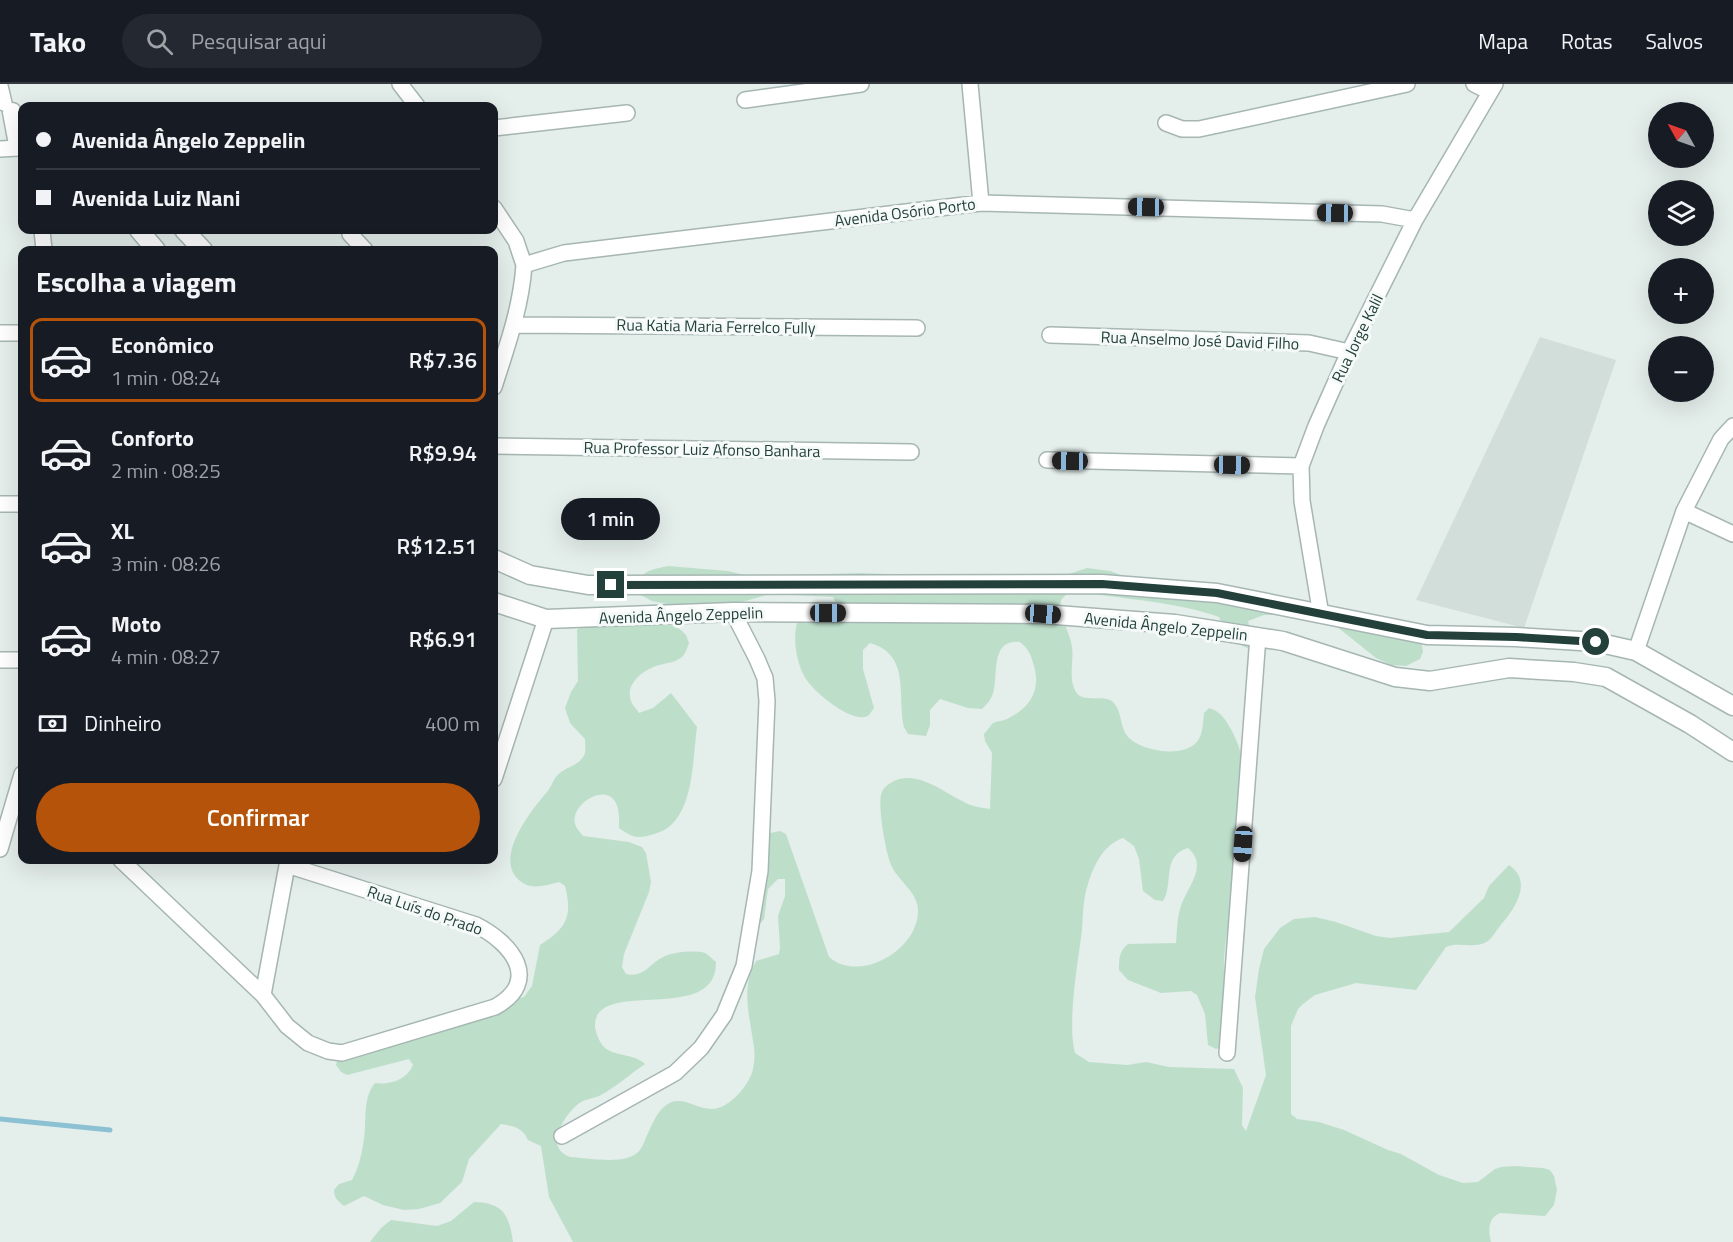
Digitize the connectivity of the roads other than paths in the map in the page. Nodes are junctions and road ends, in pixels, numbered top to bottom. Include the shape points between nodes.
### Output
1 (400, 84) edge
2 (861, 84) edge
3 (970, 84) edge
4 (1407, 84) edge
5 (1474, 84) edge
6 (1492, 88) edge
7 (745, 100) dead end
8 (414, 102) edge
9 (8, 104) edge
10 (627, 112) dead end
11 (1166, 123) dead end
12 (498, 128) edge
13 (16, 147) edge
14 (981, 203) junction
15 (498, 214) edge
16 (1415, 220) junction
17 (142, 234) edge
18 (188, 234) edge
19 (350, 234) dead end
20 (153, 246) edge
21 (199, 246) edge
22 (361, 246) edge
23 (524, 266) junction
24 (515, 325) junction
25 (917, 328) dead end
26 (0, 333) edge
27 (18, 333) edge
28 (1050, 335) dead end
29 (1349, 352) junction
30 (498, 375) edge
31 (1733, 426) edge
32 (498, 446) edge
33 (911, 452) dead end
34 (1047, 460) dead end
35 (1301, 466) junction
36 (0, 504) edge
37 (18, 504) edge
38 (1684, 511) junction
39 (1733, 534) edge
40 (498, 562) edge
41 (498, 603) edge
42 (733, 612) junction
43 (1321, 615) junction
44 (546, 619) junction
45 (1258, 636) junction
46 (1516, 637) junction
47 (1636, 651) junction
48 (0, 660) edge
49 (18, 660) edge
50 (1509, 668) junction
51 (1733, 706) edge
52 (1733, 752) edge
53 (498, 768) edge
54 (18, 788) edge
55 (0, 849) edge
56 (125, 864) edge
57 (287, 864) edge
58 (293, 864) edge
59 (262, 995) junction
60 (1227, 1053) dead end
61 (562, 1136) dead end

1 - 8 street
2 - 7 street
3 - 14 street
4 - 11 street via 1199,129 1182,129
5 - 6 street
6 - 16 street, Rua Jorge Kalil
9 - 13 street
10 - 12 street
14 - 16 street, Avenida Osório Porto via 1382,214
14 - 23 street, Avenida Osório Porto via 564,254
15 - 23 street via 516,241
16 - 29 street, Rua Jorge Kalil
17 - 20 street
18 - 21 street
19 - 22 street
23 - 24 street
24 - 25 street, Rua Katia Maria Ferrelco Fully
24 - 30 street
26 - 27 street
28 - 29 street, Rua Anselmo José David Filho via 1309,343
29 - 35 street, Rua Jorge Kalil
31 - 38 street via 1721,439
32 - 33 street, Rua Professor Luiz Afonso Banhara
34 - 35 street
35 - 43 street, Rua Jorge Kalil via 1302,501
36 - 37 street
38 - 39 street
38 - 47 street
40 - 43 street via 530,575 588,585 1102,584 1217,593
41 - 44 street, Avenida Ângelo Zeppelin
42 - 44 street, Avenida Ângelo Zeppelin
42 - 45 street, Avenida Ângelo Zeppelin via 1043,614 1175,624
42 - 61 street via 758,658 767,701 760,871 744,966 724,1015 701,1048 675,1073
43 - 46 street via 1427,635
44 - 53 street
45 - 50 street, Avenida Ângelo Zeppelin via 1395,677 1430,681
45 - 60 street
46 - 47 street via 1596,642
46 - 50 street
47 - 51 street
48 - 49 street
50 - 52 street, Avenida Ângelo Zeppelin via 1606,678
54 - 55 street
56 - 59 street
57 - 59 street
58 - 59 street, Rua Luís do Prado via 492,933 505,944 520,974 509,999 495,1007 342,1053 308,1043 287,1026

